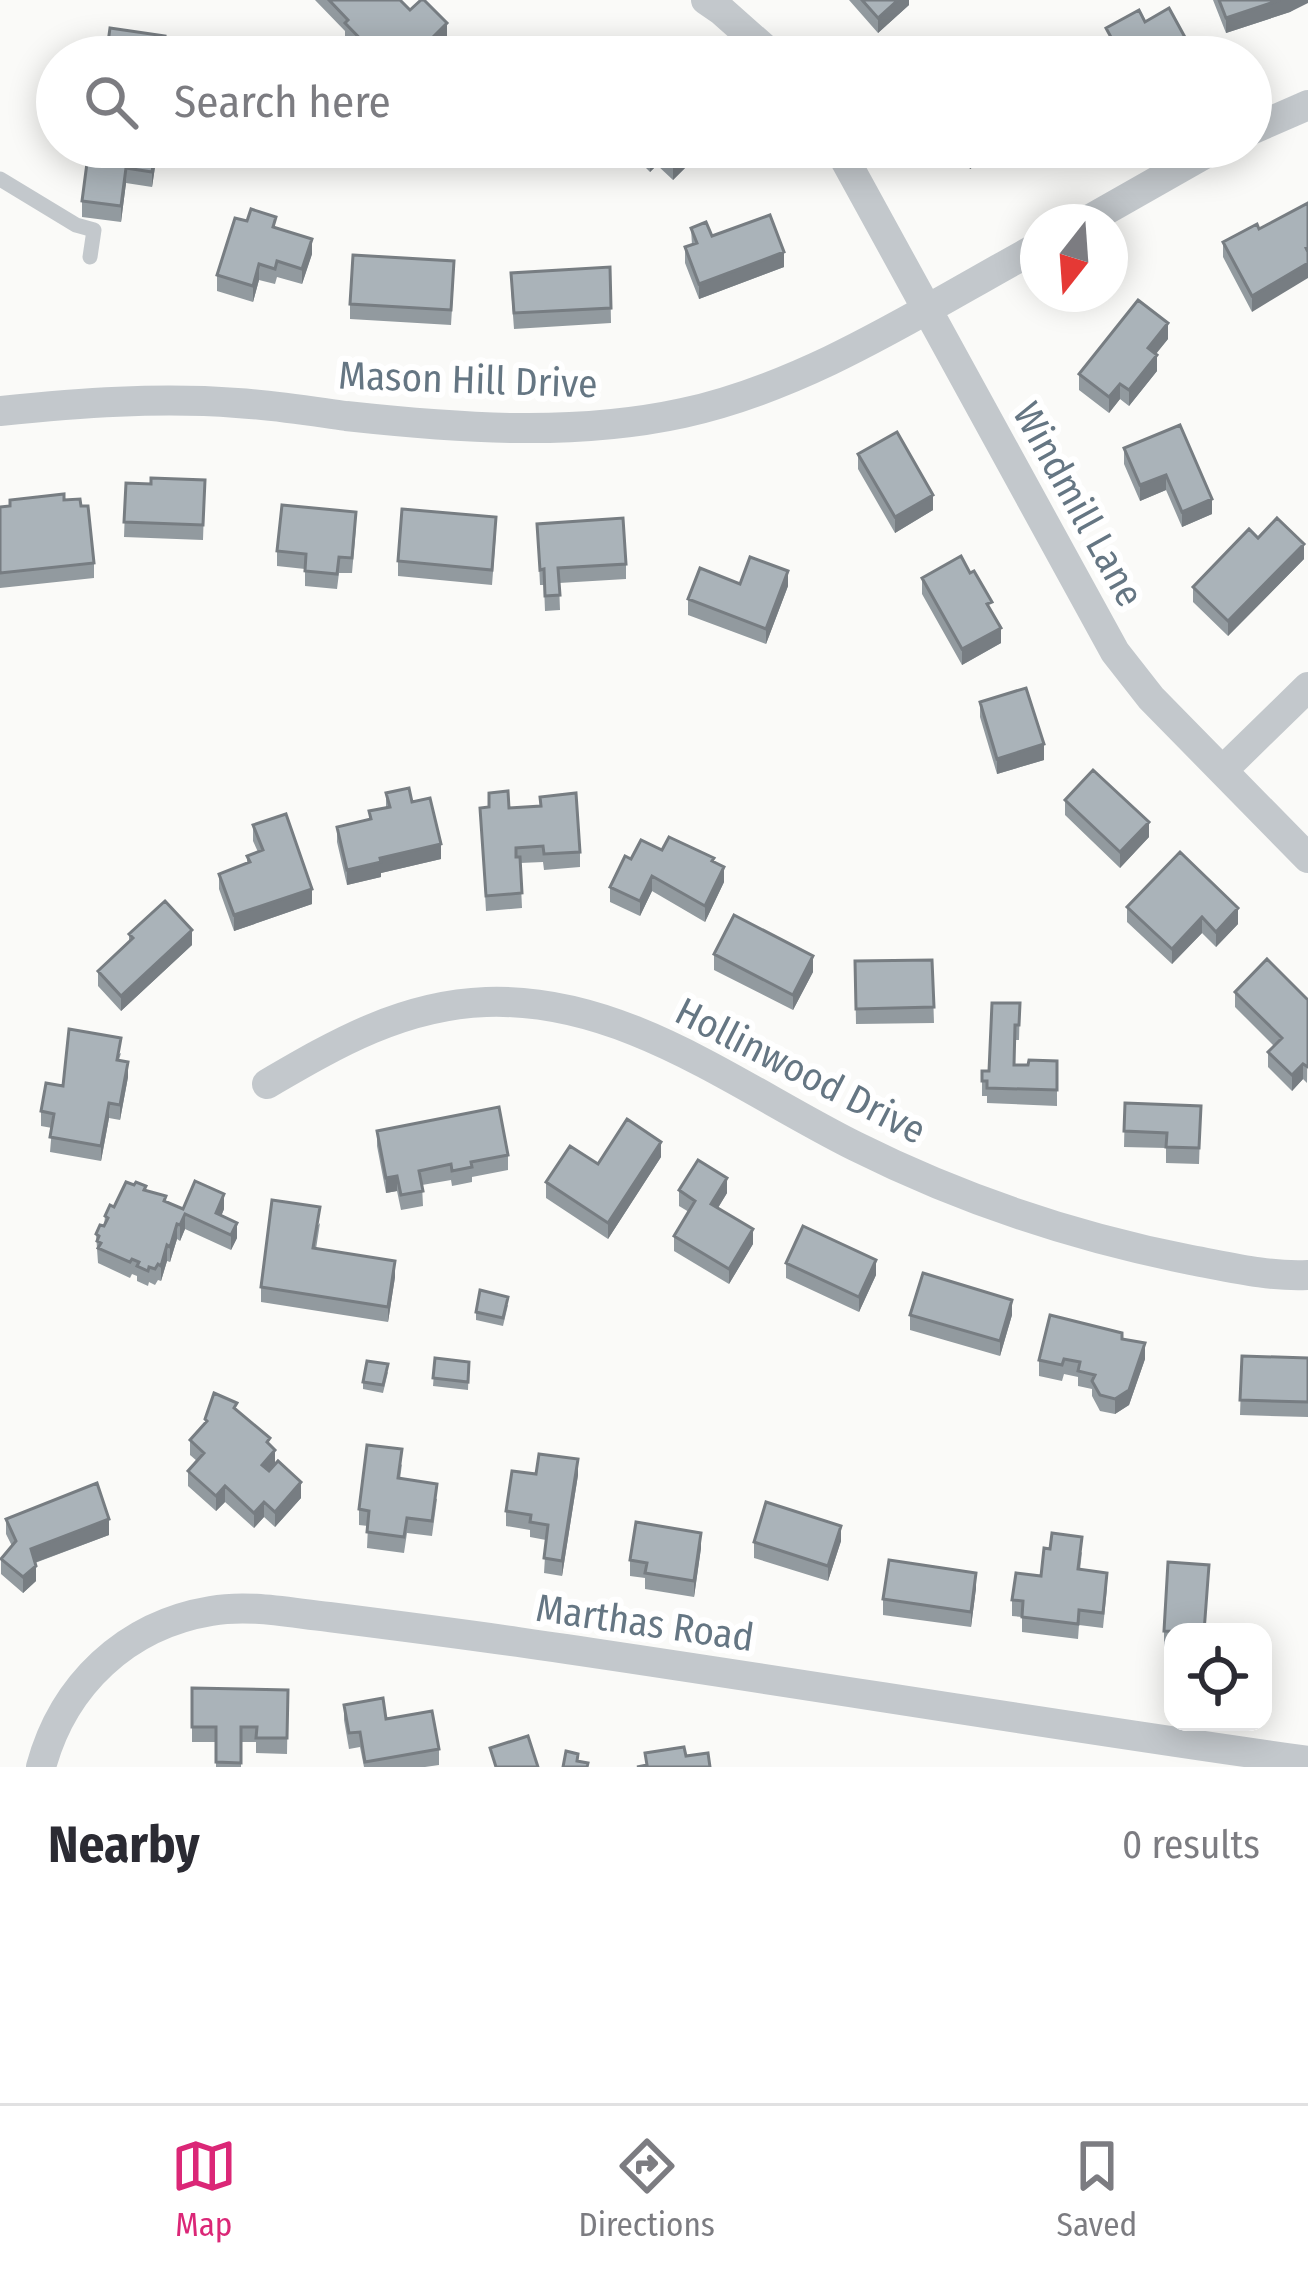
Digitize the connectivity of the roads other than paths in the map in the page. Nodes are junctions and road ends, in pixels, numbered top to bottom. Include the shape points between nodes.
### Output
1 (706, 0) edge
2 (750, 36) edge
3 (1308, 105) edge
4 (1272, 121) edge
5 (850, 168) edge
6 (1180, 168) edge
7 (0, 179) edge
8 (1116, 204) edge
9 (90, 257) dead end
10 (1020, 257) edge
11 (927, 307) junction
12 (0, 411) edge
13 (1308, 687) edge
14 (1223, 770) junction
15 (1308, 858) edge
16 (267, 1084) dead end
17 (1308, 1275) edge
18 (1308, 1761) edge
19 (41, 1767) edge

1 - 2 street
3 - 4 street
5 - 11 street, Windmill Lane
6 - 8 street
7 - 9 lane via 94,230
10 - 11 street, Mason Hill Drive
11 - 12 street, Mason Hill Drive via 763,389 609,425 508,428 142,399
11 - 14 street, Windmill Lane via 1115,652
13 - 14 street
14 - 15 street, Windmill Lane
16 - 17 street, Hollinwood Drive via 413,1012 486,1002 565,1008 645,1033 855,1146 992,1204 1157,1253
18 - 19 street, Marthas Road via 249,1608 170,1622 101,1664 63,1709

